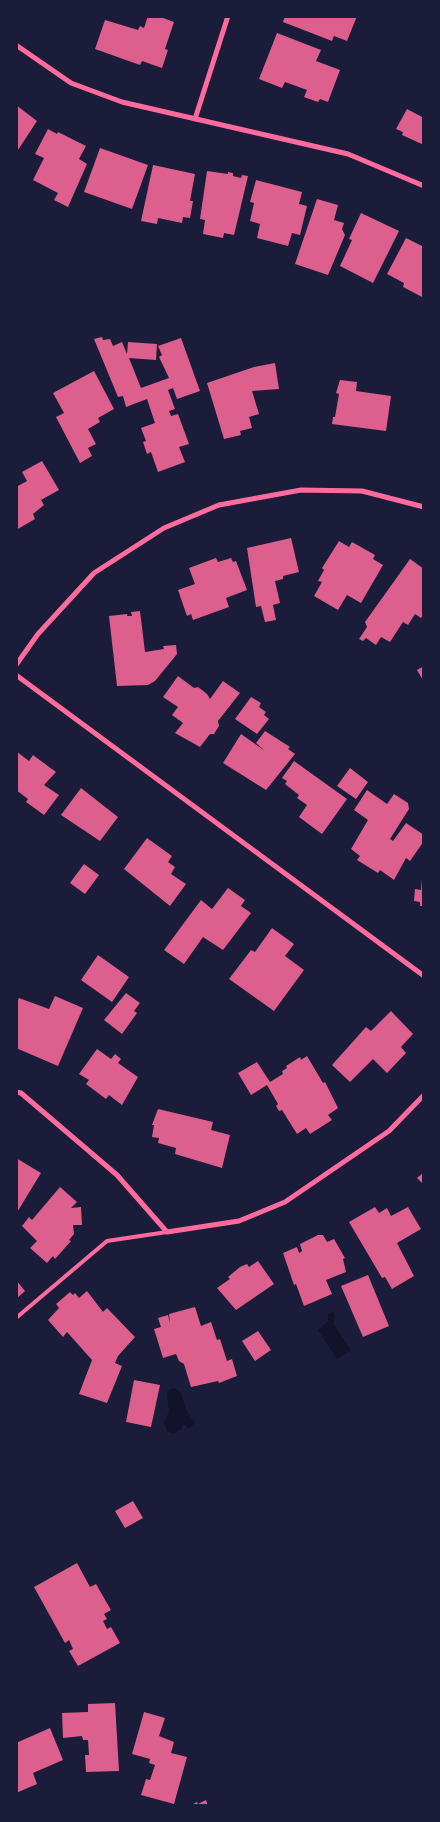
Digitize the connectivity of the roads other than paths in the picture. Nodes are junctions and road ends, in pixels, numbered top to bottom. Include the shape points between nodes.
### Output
1 (228, 16) edge
2 (16, 45) edge
3 (195, 120) junction
4 (424, 186) edge
5 (424, 507) edge
6 (16, 665) edge
7 (16, 675) edge
8 (424, 976) edge
9 (16, 1092) edge
10 (424, 1095) edge
11 (167, 1232) junction
12 (16, 1318) edge

1 - 3 street
2 - 3 street via 71,83 122,102
3 - 4 street via 348,154
5 - 6 street via 362,491 301,490 219,505 164,528 94,573 38,634
7 - 8 street
9 - 11 street via 117,1175
10 - 11 street via 389,1131 286,1202 239,1221
11 - 12 lane via 108,1242

